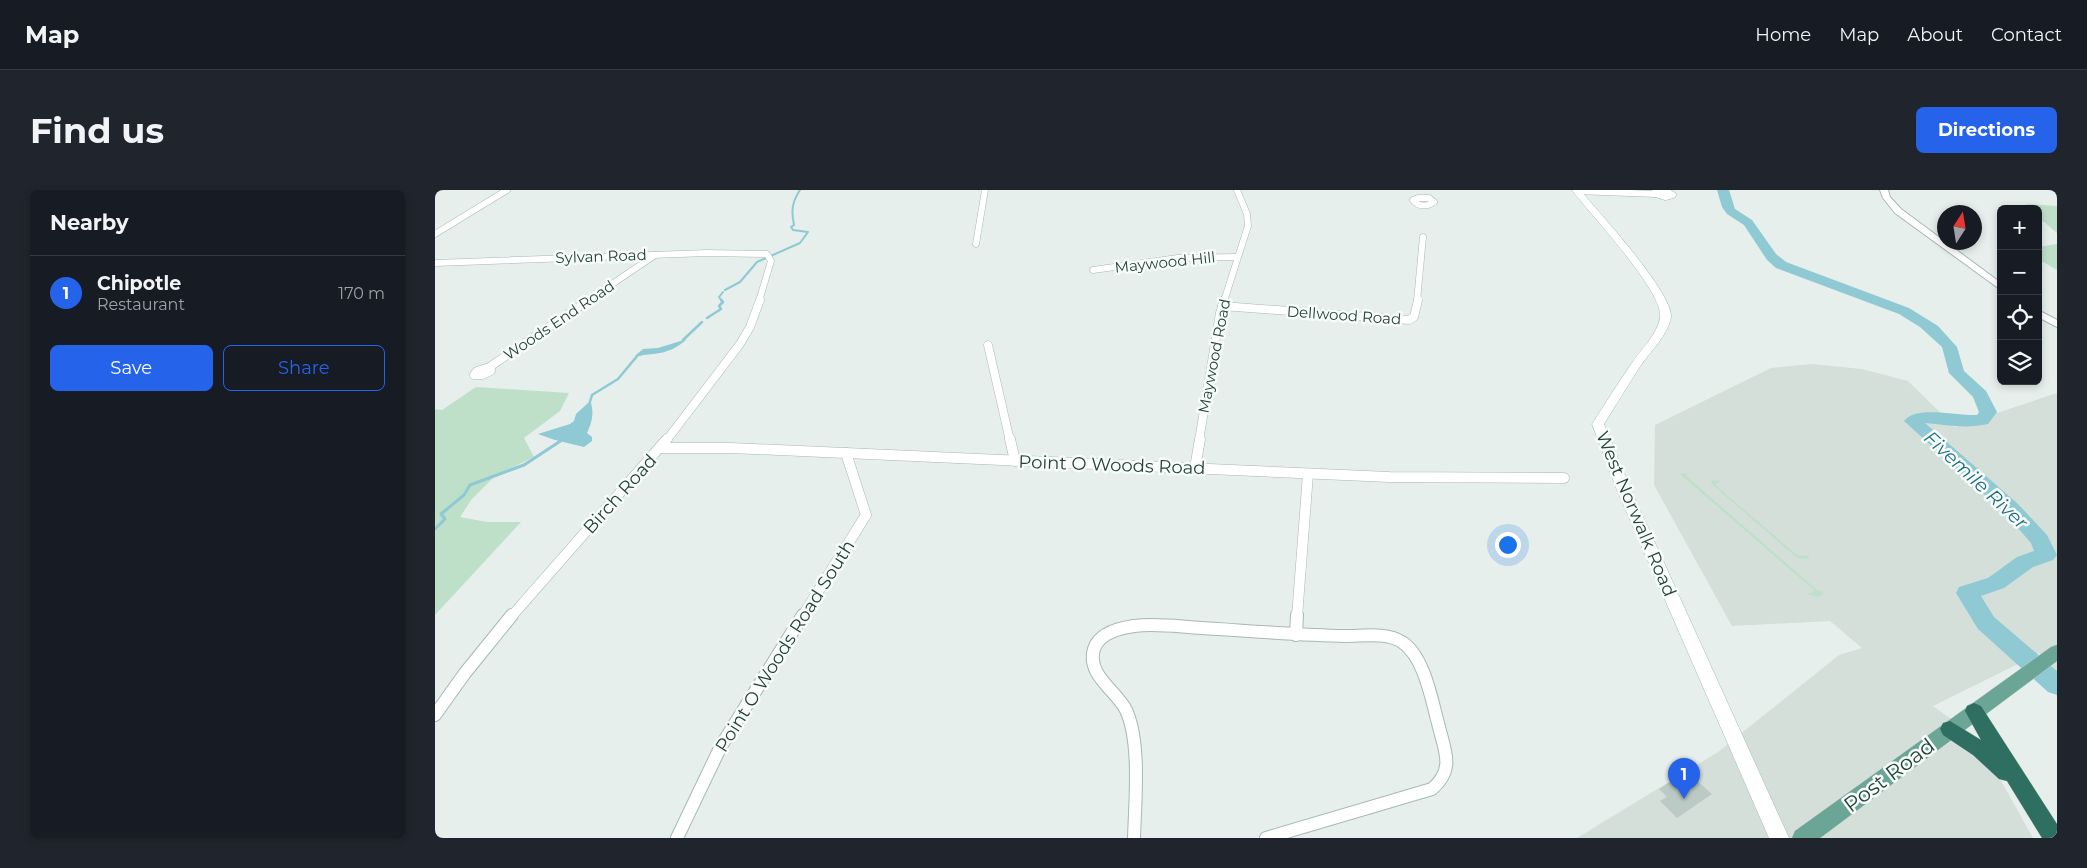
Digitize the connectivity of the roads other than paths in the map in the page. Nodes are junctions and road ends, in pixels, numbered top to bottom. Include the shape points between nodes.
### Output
1 (507, 190) edge
2 (985, 190) edge
3 (1237, 190) edge
4 (1415, 190) edge
5 (1576, 190) edge
6 (1884, 190) edge
7 (1656, 194) dead end
8 (1422, 197) dead end
9 (435, 234) edge
10 (1423, 236) dead end
11 (976, 244) dead end
12 (656, 255) junction
13 (768, 255) joint
14 (1237, 257) junction
15 (435, 263) edge
16 (1093, 270) dead end
17 (1997, 284) edge
18 (1222, 306) junction
19 (2042, 315) edge
20 (2057, 324) edge
21 (988, 345) dead end
22 (488, 368) dead end
23 (661, 448) junction
24 (846, 453) junction
25 (1015, 461) junction
26 (1195, 468) junction
27 (1307, 474) junction
28 (1564, 478) dead end
29 (1296, 634) junction
30 (2052, 655) edge
31 (1975, 711) junction
32 (435, 715) edge
33 (1950, 729) junction
34 (2043, 819) junction
35 (677, 838) edge
36 (1134, 838) edge
37 (1266, 838) edge
38 (1779, 838) edge
39 (1803, 838) edge
40 (2054, 838) edge

1 - 9 street
2 - 11 street
3 - 14 street, Maywood Road via 1248,221
4 - 8 street
5 - 7 street
5 - 38 main road, West Norwalk Road via 1622,243 1667,310 1657,338 1598,424 1623,490
6 - 17 street via 1898,211
10 - 18 street, Dellwood Road via 1417,307 1414,317 1409,320
12 - 13 street, Sylvan Road
12 - 15 street, Sylvan Road
12 - 22 street, Woods End Road
13 - 23 street, Birch Road via 771,261 745,336
14 - 16 street, Maywood Hill via 1178,258
14 - 18 street, Maywood Road
18 - 26 street, Maywood Road via 1214,338
19 - 20 street
21 - 25 street
23 - 24 street, Point O Woods Road
23 - 32 street, Birch Road via 513,614 457,682
24 - 25 street, Point O Woods Road
24 - 35 street, Point O Woods Road South via 867,515 721,746
25 - 26 street, Point O Woods Road
26 - 27 street, Point O Woods Road
27 - 28 street, Point O Woods Road via 1463,479
27 - 29 street
29 - 36 street via 1141,625 1119,629 1101,639 1093,651 1093,664 1125,710 1132,736
29 - 37 street via 1386,638 1402,642 1423,673 1448,765 1444,778 1432,789
30 - 31 main road, Post Road
31 - 33 main road, Post Road
31 - 34 highway
33 - 34 highway via 2000,766
33 - 39 main road, Post Road
34 - 40 highway

